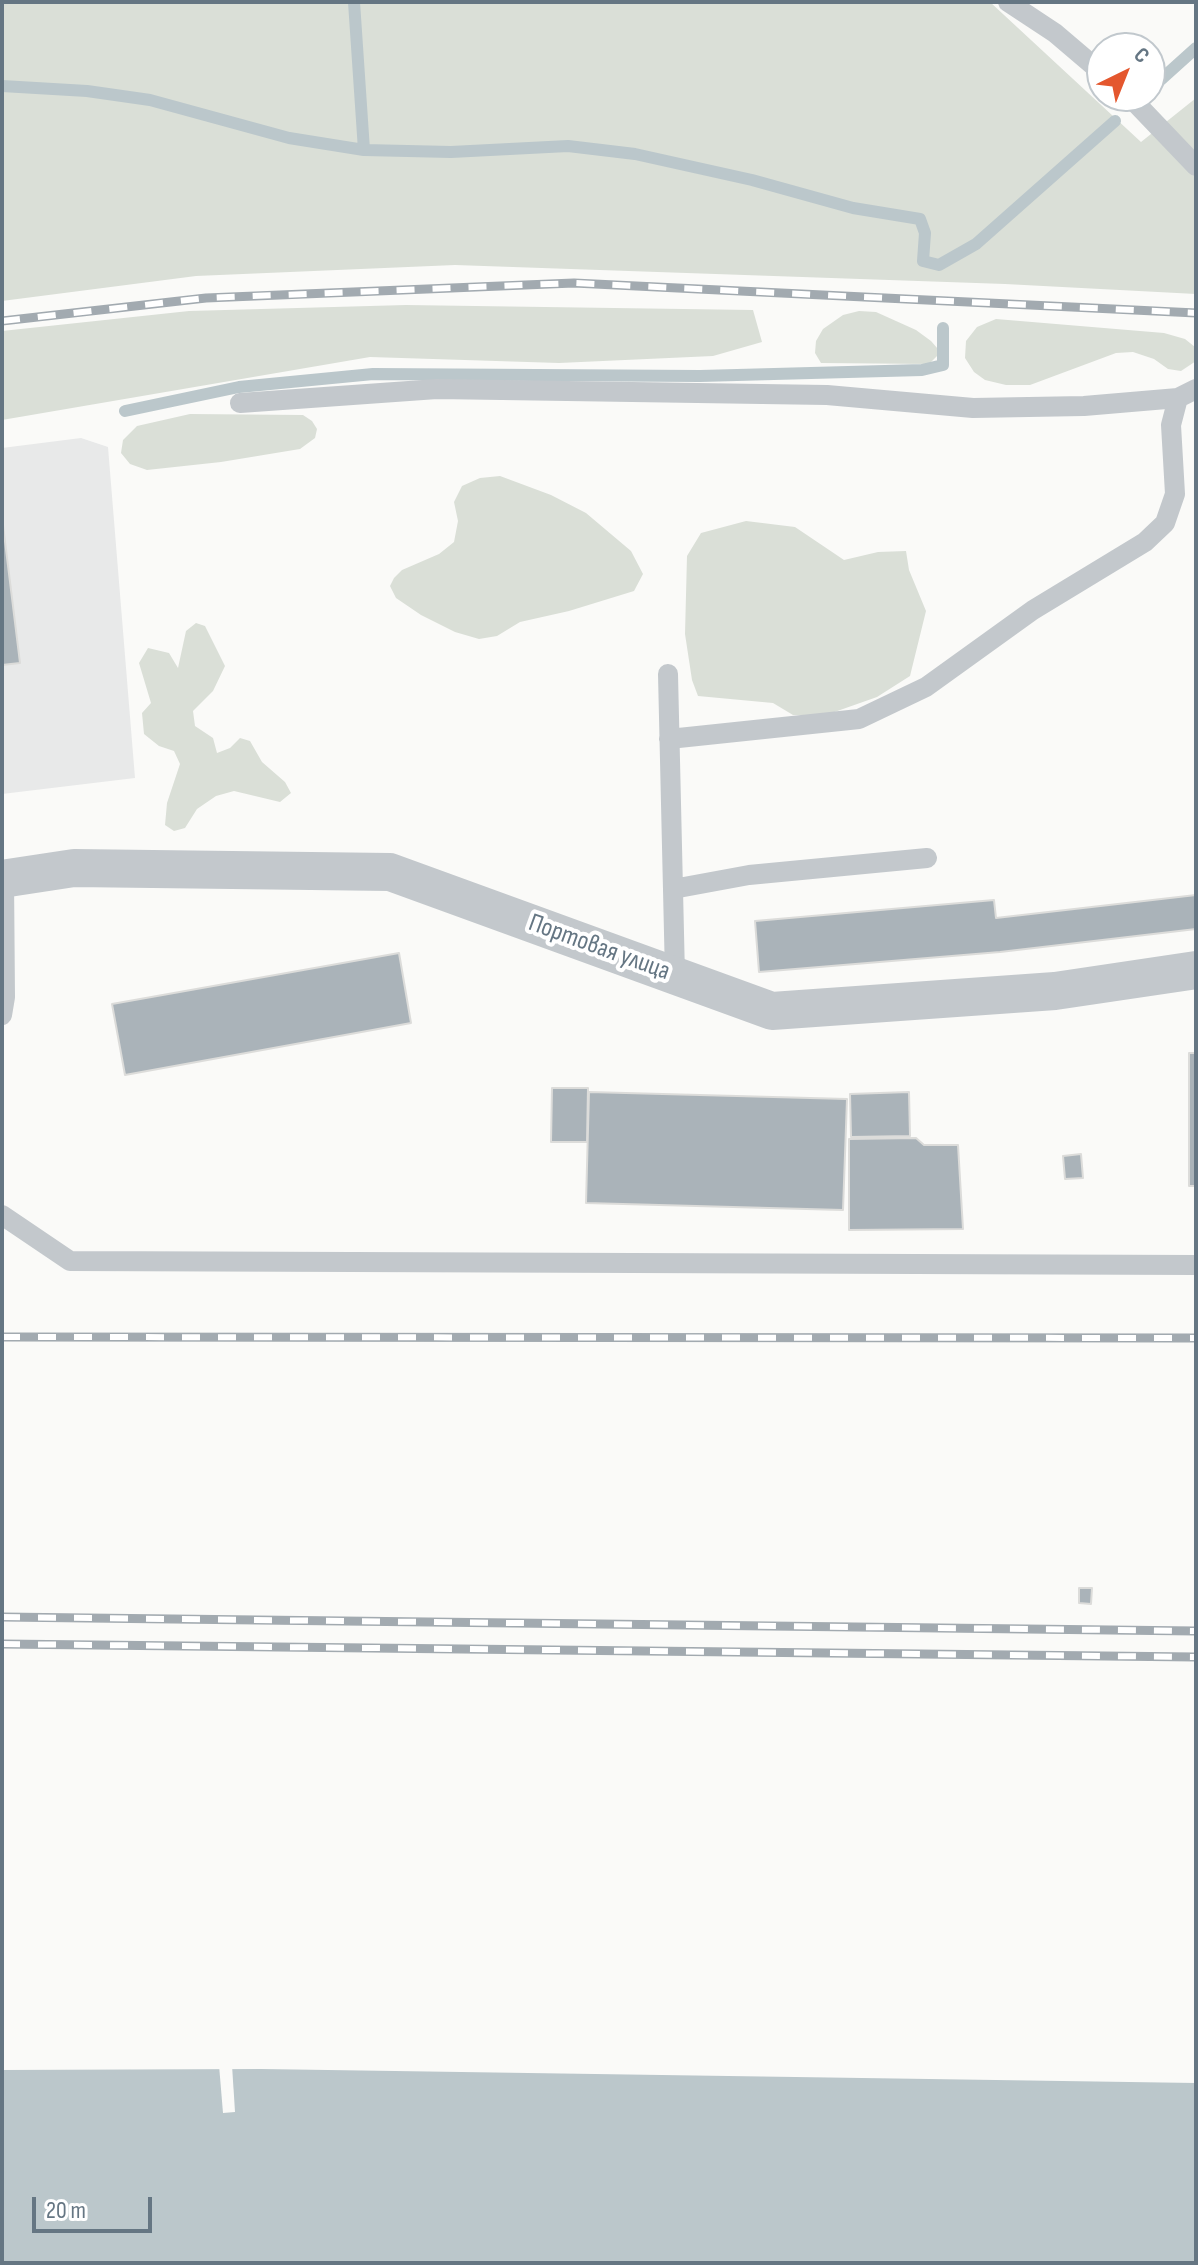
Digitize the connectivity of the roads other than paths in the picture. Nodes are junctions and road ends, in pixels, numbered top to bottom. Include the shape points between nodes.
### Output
1 (1008, 2) edge
2 (1086, 59) edge
3 (1144, 112) edge
4 (1196, 166) edge
5 (1187, 394) edge
6 (240, 403) dead end
7 (668, 674) dead end
8 (669, 739) junction
9 (927, 858) dead end
10 (3, 878) edge
11 (673, 889) junction
12 (1196, 970) edge
13 (675, 976) junction
14 (2, 1015) edge
15 (2, 1215) edge
16 (1196, 1265) edge

1 - 2 lane
3 - 4 lane
5 - 6 lane via 1084,406 973,408 827,395 437,389
5 - 8 lane via 1171,425 1175,494 1165,523 1145,542 1033,610 926,687 859,719
7 - 8 lane
8 - 11 lane
9 - 11 lane via 749,875
10 - 13 street, Портовая улица via 74,868 390,872
10 - 14 lane
11 - 13 lane
12 - 13 street, Портовая улица via 1055,991 772,1011
15 - 16 lane via 70,1261

